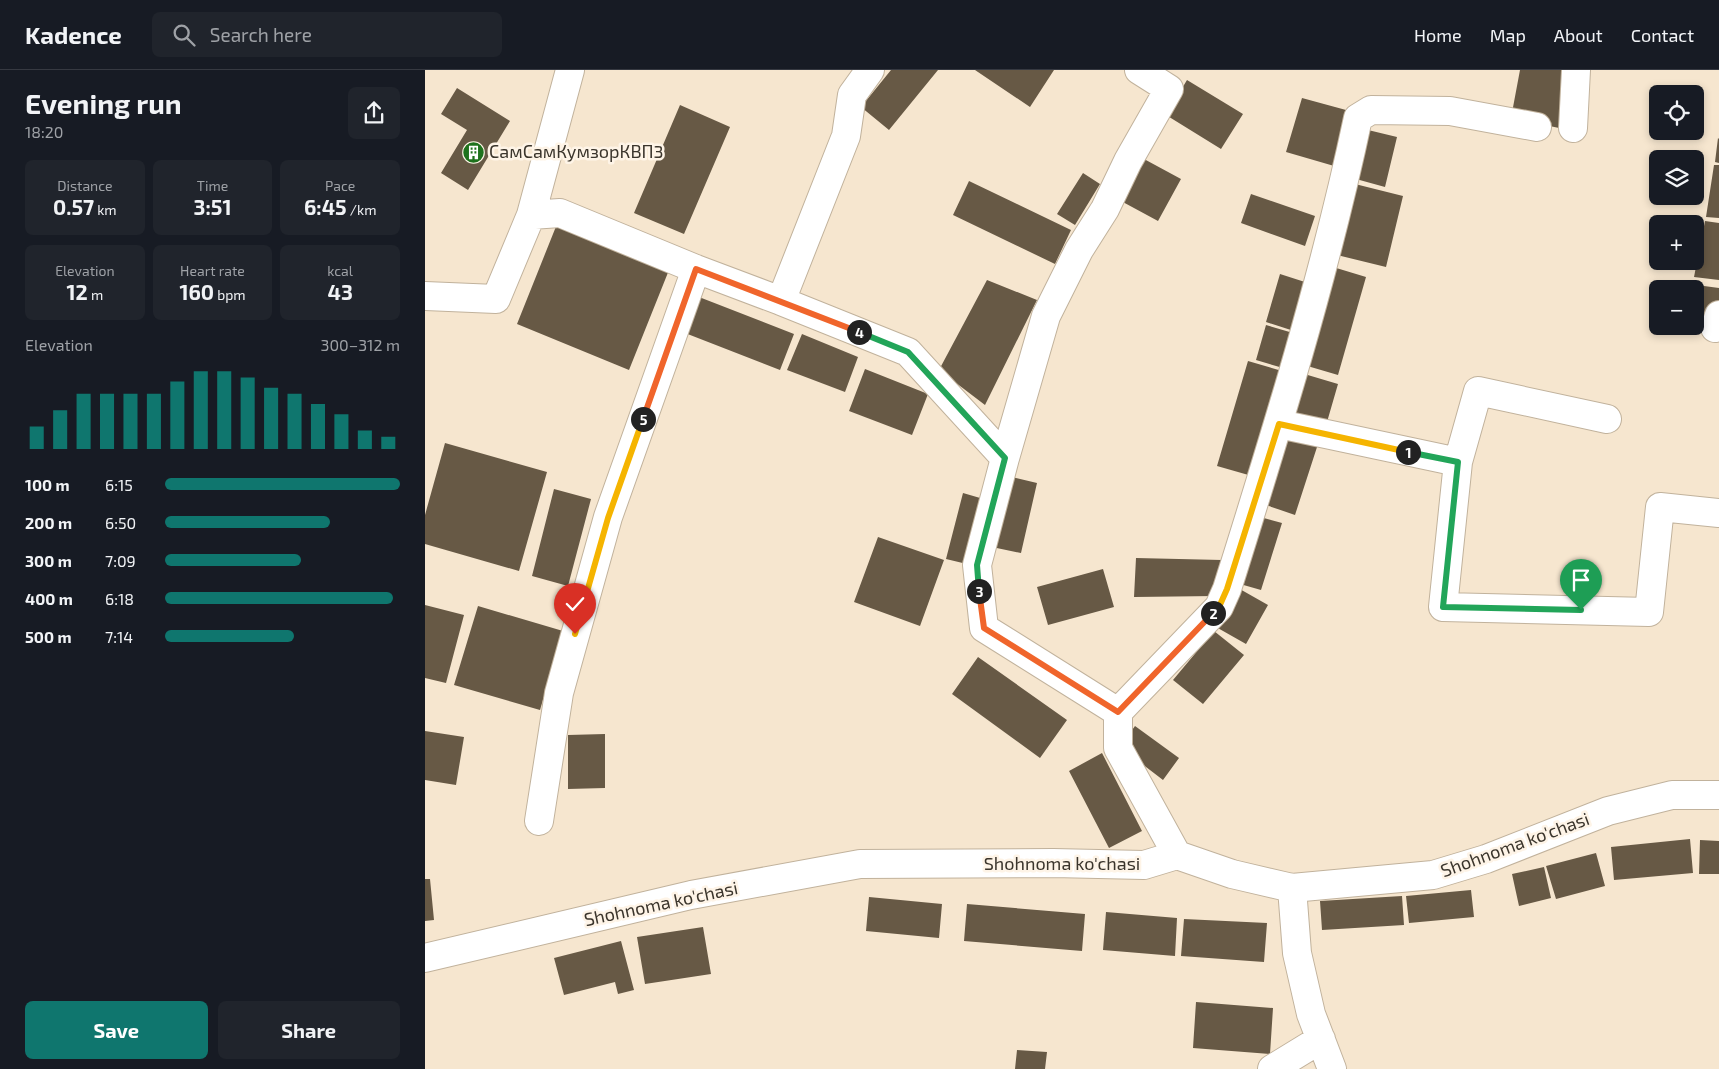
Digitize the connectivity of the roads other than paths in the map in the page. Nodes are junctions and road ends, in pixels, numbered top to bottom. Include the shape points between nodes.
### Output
1 (570, 70) edge
2 (870, 70) edge
3 (1139, 70) edge
4 (1577, 70) edge
5 (1537, 127) dead end
6 (1573, 128) dead end
7 (531, 215) junction
8 (696, 269) junction
9 (425, 296) edge
10 (781, 301) junction
11 (1607, 419) dead end
12 (1279, 424) junction
13 (1005, 458) junction
14 (1458, 462) junction
15 (1719, 513) edge
16 (1118, 712) junction
17 (1719, 795) edge
18 (539, 821) dead end
19 (1177, 855) junction
20 (1292, 888) junction
21 (425, 958) edge
22 (1321, 1039) junction
23 (1271, 1069) edge
24 (1332, 1069) edge

1 - 7 street
2 - 10 street via 851,96 846,136
3 - 13 street via 1169,89 1046,316
4 - 6 street
5 - 12 street via 1450,111 1371,110 1359,118 1328,250
7 - 8 street via 560,213
7 - 9 street via 496,300
8 - 10 street
8 - 18 street via 603,536 559,693
10 - 13 street via 908,352
11 - 14 street via 1478,391
12 - 14 street
12 - 16 street via 1219,607
13 - 16 street via 977,565 984,628
14 - 15 street via 1443,607 1649,612 1660,507
16 - 19 street via 1118,748
17 - 20 street, Shohnoma ko'chasi via 1672,795 1608,811 1486,859 1433,875
19 - 20 street, Shohnoma ko'chasi via 1232,874
19 - 21 street, Shohnoma ko'chasi via 1144,865 860,864 691,895
20 - 22 street via 1297,953 1311,1014
22 - 23 street
22 - 24 street

